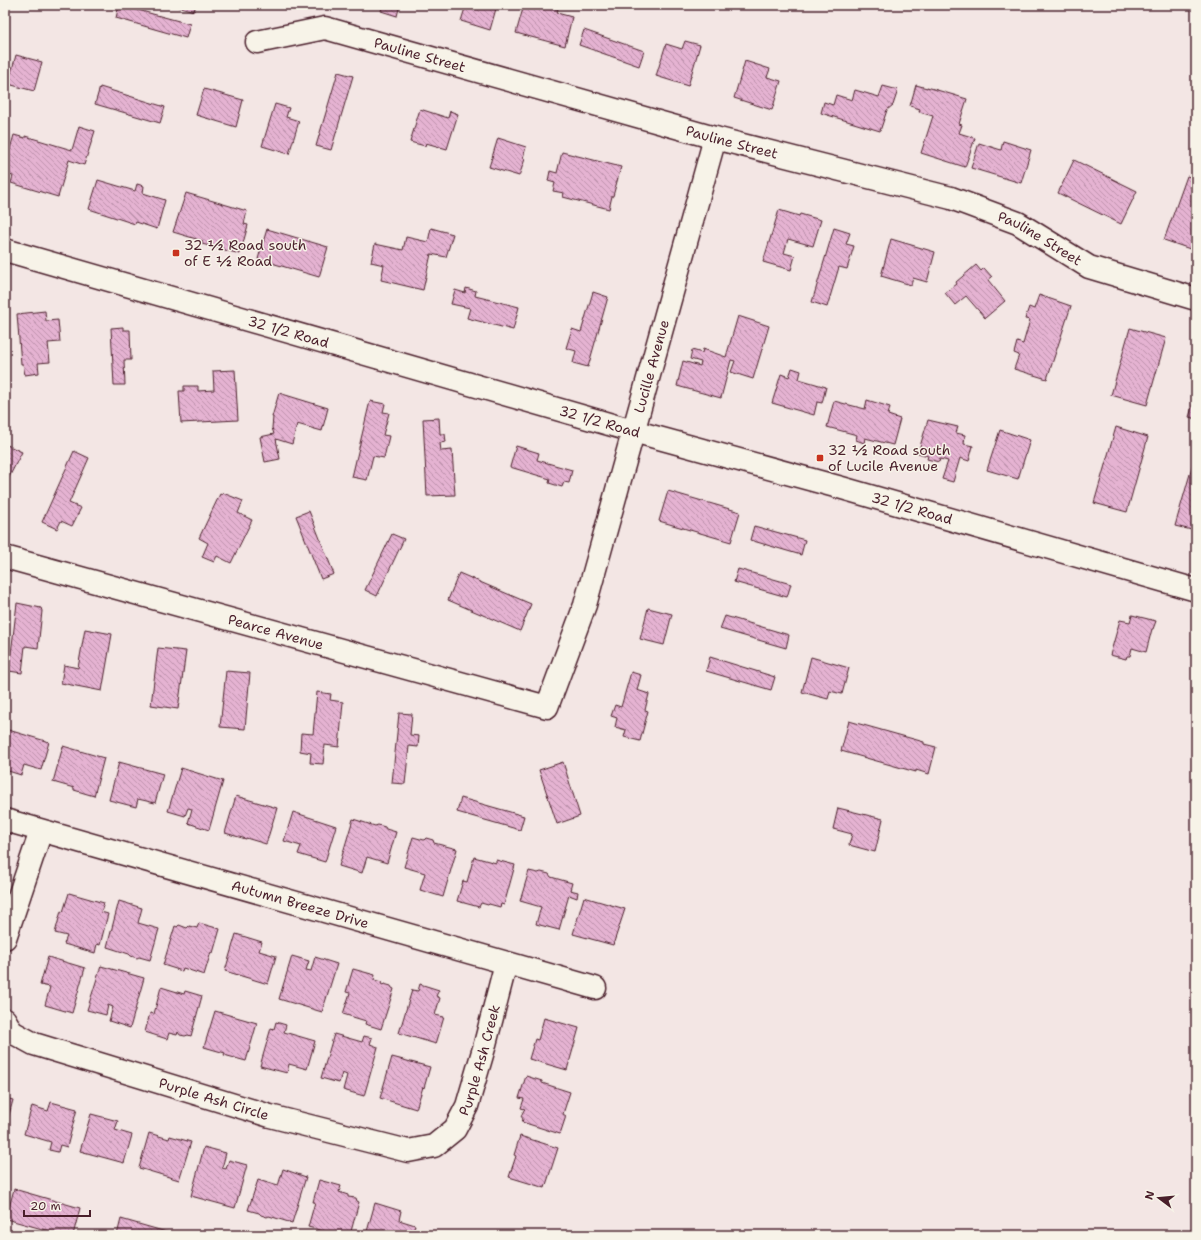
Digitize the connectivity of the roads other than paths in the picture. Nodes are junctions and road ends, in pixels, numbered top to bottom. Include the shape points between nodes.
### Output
1 (256, 42) dead end
2 (715, 138) junction
3 (5, 250) edge
4 (1196, 299) edge
5 (633, 431) junction
6 (5, 557) edge
7 (1196, 590) edge
8 (547, 707) joint
9 (5, 820) edge
10 (41, 831) junction
11 (5, 938) edge
12 (506, 963) junction
13 (595, 988) dead end
14 (5, 1020) edge
15 (434, 1146) joint

1 - 2 street, Pauline Street via 325,28
2 - 4 street, Pauline Street via 951,198 1018,223 1089,267
2 - 5 street, Lucille Avenue
3 - 5 street, 32 1/2 Road
5 - 7 street, 32 1/2 Road
5 - 8 street, Lucille Avenue via 585,605
6 - 8 street, Pearce Avenue
9 - 10 street, Autumn Breeze Drive
10 - 11 street
10 - 12 street, Autumn Breeze Drive
12 - 13 street, Autumn Breeze Drive
12 - 15 street, Purple Ash Creek via 467,1106 455,1129
14 - 15 street, Purple Ash Circle via 12,1032 34,1044 270,1116 408,1151

